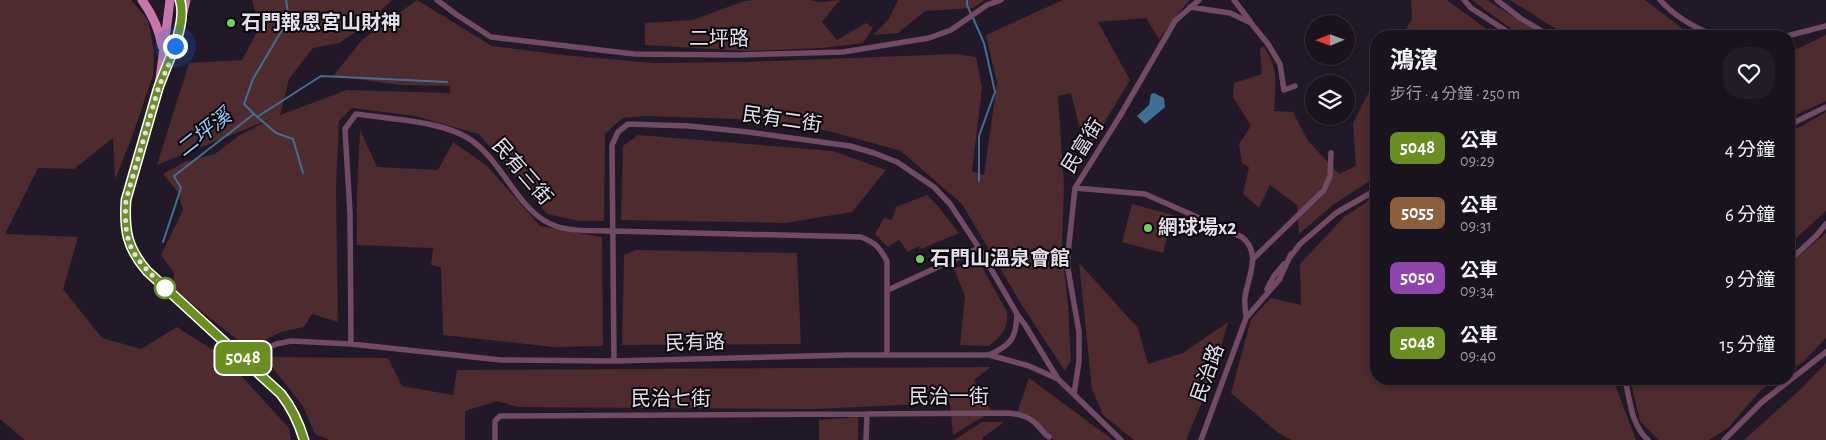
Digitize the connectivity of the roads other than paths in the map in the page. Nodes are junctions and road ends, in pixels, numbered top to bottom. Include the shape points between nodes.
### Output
1 (142, 0) edge
2 (170, 0) edge
3 (180, 0) edge
4 (186, 0) edge
5 (437, 0) edge
6 (1001, 0) edge
7 (1199, 0) edge
8 (1234, 0) edge
9 (1464, 0) edge
10 (1497, 0) edge
11 (1660, 0) edge
12 (1190, 8) junction
13 (182, 14) junction
14 (1251, 23) junction
15 (1826, 26) edge
16 (1505, 30) edge
17 (1540, 30) edge
18 (1700, 30) edge
19 (1795, 34) edge
20 (163, 61) junction
21 (159, 86) junction
22 (1295, 86) dead end
23 (1826, 107) edge
24 (1795, 121) edge
25 (1331, 153) dead end
26 (1076, 188) junction
27 (1370, 193) edge
28 (1826, 224) edge
29 (612, 231) junction
30 (979, 248) junction
31 (1795, 255) edge
32 (1253, 259) junction
33 (888, 290) junction
34 (1016, 314) junction
35 (1246, 318) junction
36 (351, 344) junction
37 (1826, 352) edge
38 (887, 354) junction
39 (989, 355) junction
40 (614, 361) junction
41 (247, 362) junction
42 (1795, 376) edge
43 (1058, 379) junction
44 (1626, 385) edge
45 (1784, 385) edge
46 (1074, 394) junction
47 (867, 414) junction
48 (1049, 437) dead end
49 (304, 440) edge
50 (495, 440) edge
51 (866, 440) edge
52 (1121, 440) edge
53 (1201, 440) edge
54 (1648, 440) edge
55 (1724, 440) edge

1 - 20 main road via 158,28
2 - 20 main road
3 - 13 main road
4 - 13 main road
5 - 6 street, 二坪路 via 491,37 634,54 739,55 843,52 922,40 951,30 987,5
7 - 12 street, 民富街
8 - 14 street
9 - 16 street
10 - 17 street
11 - 18 street via 1671,12
12 - 14 street via 1230,13
12 - 26 street, 民富街 via 1176,21
13 - 21 main road via 169,64
14 - 22 street via 1280,64 1284,90
15 - 19 street
20 - 21 main road
21 - 41 main road via 126,200 129,242 137,260 147,271
23 - 24 street
25 - 32 street via 1330,176 1324,190
26 - 32 street via 1145,194 1242,236 1249,242
26 - 46 street, 民富街 via 1068,253 1079,332
27 - 35 street via 1336,213 1300,244
28 - 31 street
29 - 30 street, 民有二街 via 612,145 618,132 628,124 689,126 850,146 898,162 934,187 956,212
29 - 33 street, 民有三街 via 861,237 874,242 887,261
29 - 36 street, 民有三街 via 572,229 545,221 529,208 491,157 469,139 442,127 356,114 345,129 350,213
29 - 40 street, 民有二街
30 - 33 street
30 - 34 street, 民有二街
32 - 35 street via 1244,299
33 - 38 street, 民有三街
34 - 39 street via 1011,340 1004,348
34 - 43 street, 民有二街
35 - 53 street, 民治路
36 - 40 street, 民有路 via 501,360
36 - 41 street, 民有路 via 291,341 276,344
37 - 42 street
38 - 39 street, 民有路
38 - 40 street, 民有路
39 - 43 street, 民有路 via 1029,366
41 - 49 main road via 290,405
43 - 46 street, 民有路
44 - 54 street via 1636,424
45 - 55 street
46 - 52 street, 民有路
47 - 48 street, 民治一街 via 1008,412 1024,415
47 - 50 street, 民治七街 via 500,416 495,421
47 - 51 street

